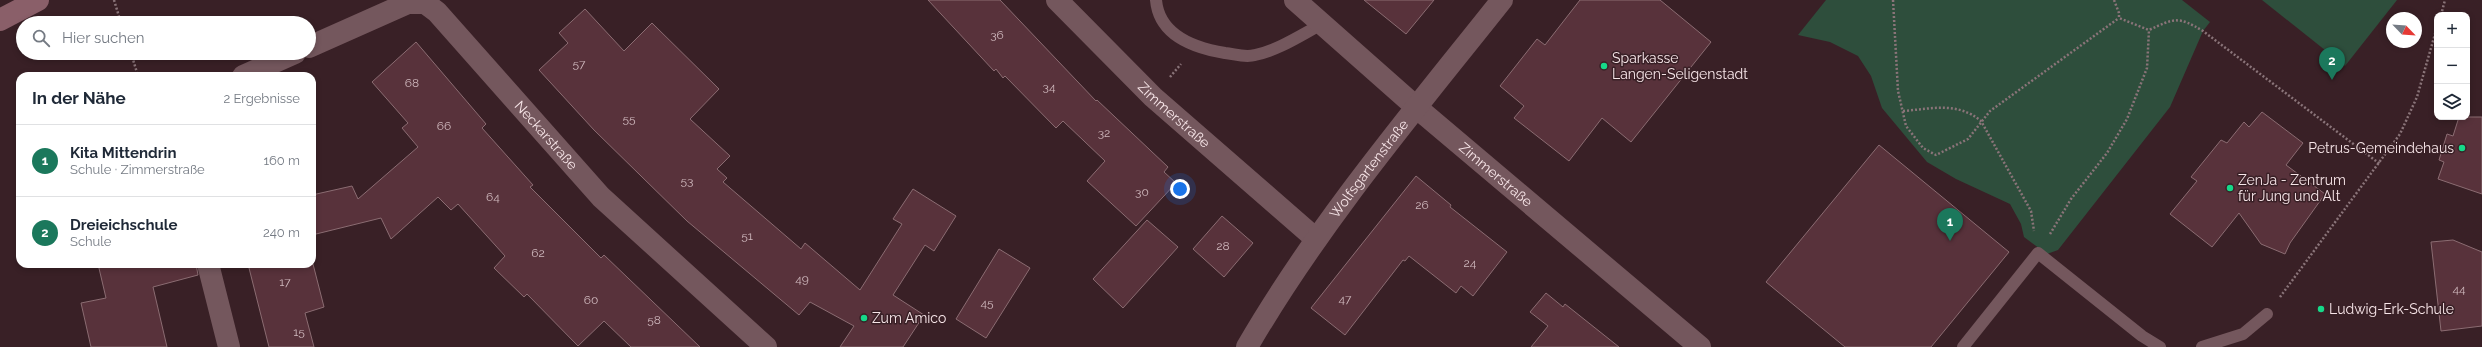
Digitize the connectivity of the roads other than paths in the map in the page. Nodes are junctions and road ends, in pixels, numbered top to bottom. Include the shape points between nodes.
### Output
1 (38, 0) edge
2 (1057, 0) edge
3 (1156, 0) edge
4 (1295, 0) edge
5 (1502, 0) edge
6 (0, 20) edge
7 (1322, 24) junction
8 (316, 44) edge
9 (279, 60) edge
10 (252, 72) edge
11 (1416, 107) junction
12 (1316, 240) junction
13 (209, 268) edge
14 (2267, 314) road end
15 (229, 347) edge
16 (766, 347) edge
17 (1247, 347) edge
18 (1700, 347) edge
19 (1963, 347) edge
20 (2160, 347) edge
21 (2202, 347) edge

1 - 6 main road
2 - 12 street, Zimmerstraße via 1153,97
3 - 7 lane via 1157,14 1168,29 1196,46 1212,52 1254,56 1268,52
4 - 7 street, Zimmerstraße
5 - 11 street, Wolfsgartenstraße
7 - 11 street, Zimmerstraße
8 - 16 street, Neckarstraße via 408,3 425,3 437,12 601,197
9 - 10 street
11 - 12 street, Wolfsgartenstraße
11 - 18 street, Zimmerstraße
12 - 17 street, Wolfsgartenstraße
13 - 15 street
14 - 21 lane via 2243,334
19 - 20 lane via 2038,253 2142,336

